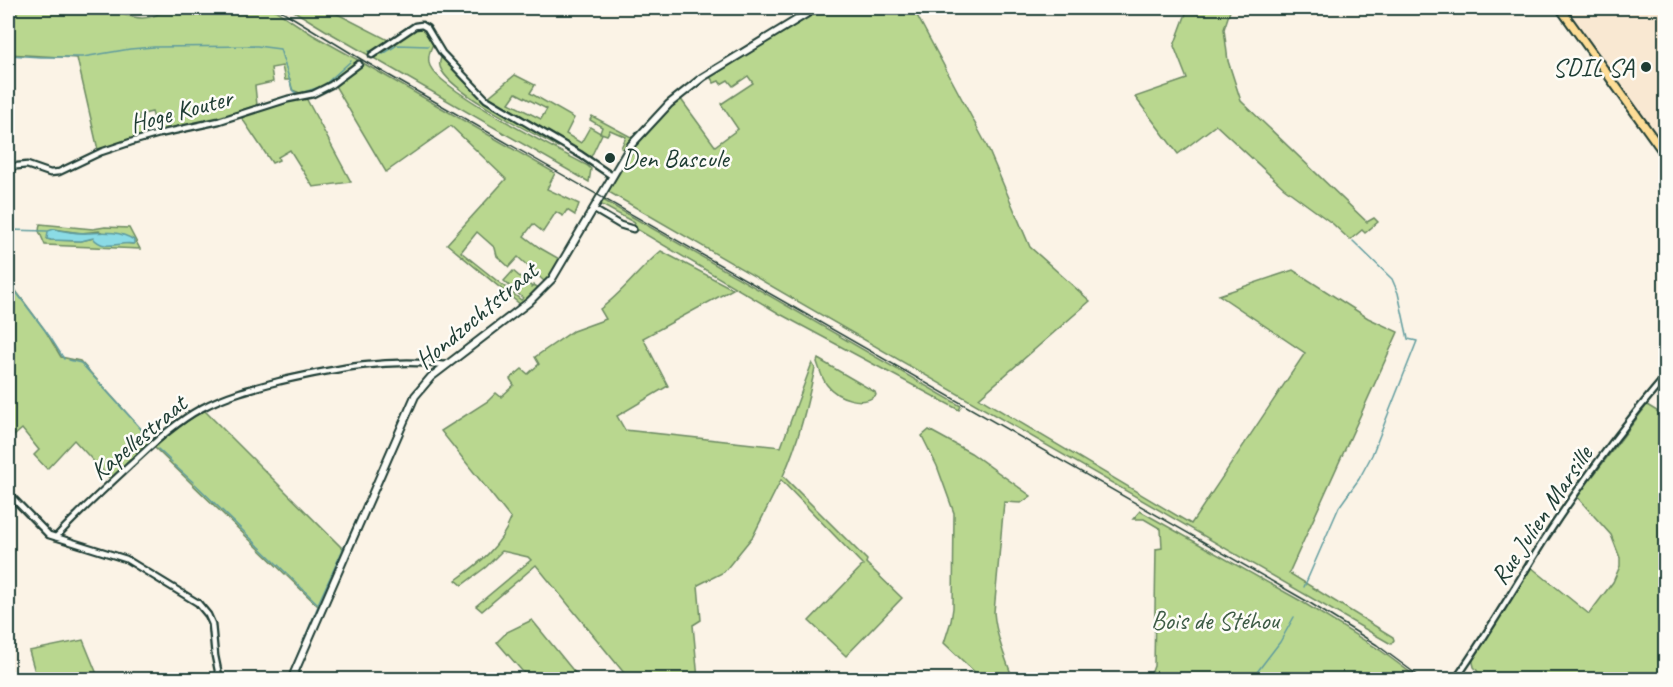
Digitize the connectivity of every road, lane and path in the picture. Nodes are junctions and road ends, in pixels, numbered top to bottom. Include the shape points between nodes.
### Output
1 (816, 8) edge
2 (1560, 8) edge
3 (372, 55) dead end
4 (359, 64) dead end
5 (1665, 156) edge
6 (8, 167) edge
7 (612, 176) junction
8 (593, 209) junction
9 (633, 230) dead end
10 (430, 363) junction
11 (446, 365) junction
12 (434, 375) junction
13 (1665, 376) edge
14 (8, 493) edge
15 (56, 537) junction
16 (220, 680) edge
17 (291, 680) edge
18 (1455, 680) edge

1 - 7 street, Hondzochtstraat via 680,93 631,145
2 - 5 main road
3 - 7 street via 422,25 442,53 486,99
4 - 6 street, Hoge Kouter via 314,94 140,139 59,172 27,165
7 - 8 street, Hondzochtstraat
8 - 9 street
8 - 11 street, Hondzochtstraat via 546,286
10 - 11 street, Kapellestraat
10 - 12 street
10 - 15 street, Kapellestraat via 372,363 324,370 209,404 154,443
11 - 12 street, Hondzochtstraat
12 - 17 street, Hondzochtstraat via 415,396
13 - 18 street, Rue Julien Marsille via 1547,536
14 - 15 street via 43,531
15 - 16 street via 126,560 198,603 212,624

